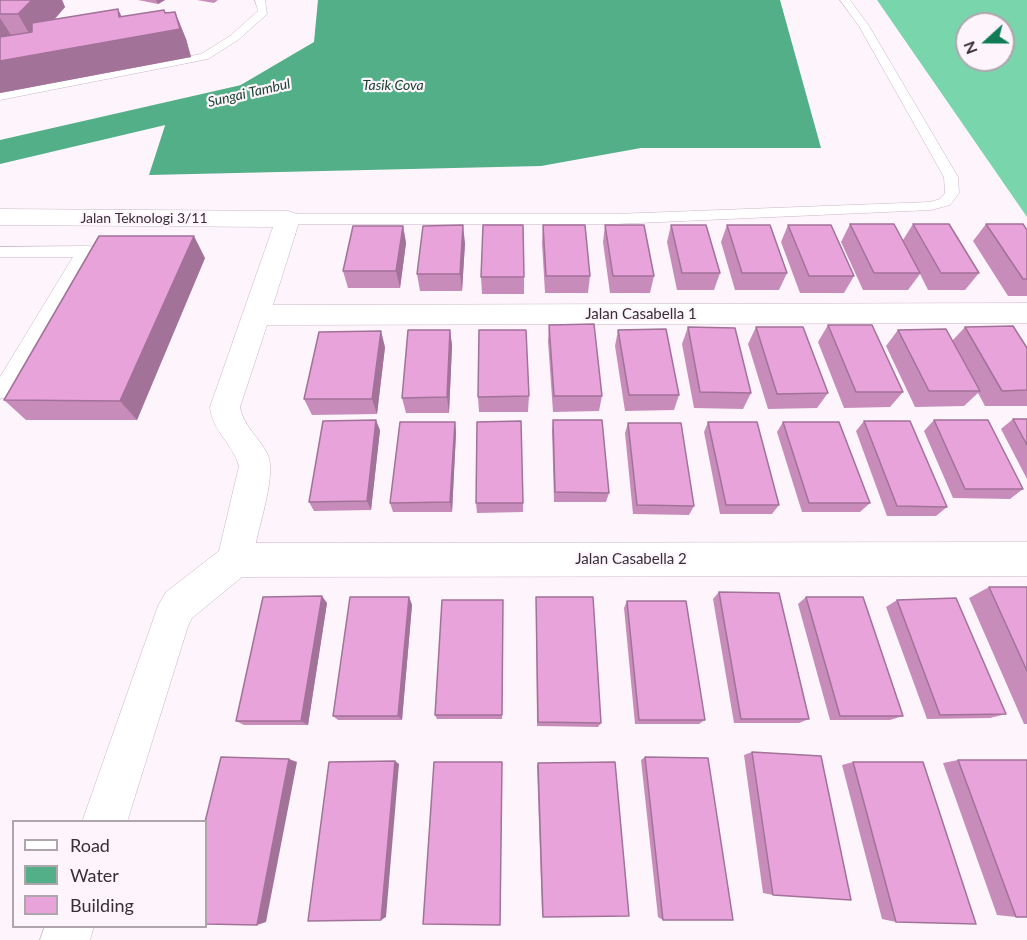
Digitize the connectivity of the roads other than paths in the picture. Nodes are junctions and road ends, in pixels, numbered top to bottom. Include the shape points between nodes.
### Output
1 (260, 0) edge
2 (846, 0) edge
3 (0, 96) edge
4 (0, 217) edge
5 (288, 219) junction
6 (84, 251) junction
7 (0, 252) edge
8 (128, 252) edge
9 (1027, 313) edge
10 (255, 315) junction
11 (0, 392) edge
12 (1027, 559) edge
13 (235, 560) junction
14 (105, 820) edge

1 - 3 lane via 263,12 234,38 204,57
2 - 5 lane via 951,177 952,193 945,202 931,206 615,219
4 - 5 street, Jalan Teknologi 3/11
5 - 10 street
6 - 7 lane
6 - 8 lane
6 - 11 lane
9 - 10 street, Jalan Casabella 1
10 - 13 street via 224,418 254,457 255,466
12 - 13 street, Jalan Casabella 2
13 - 14 street via 179,605 171,619

